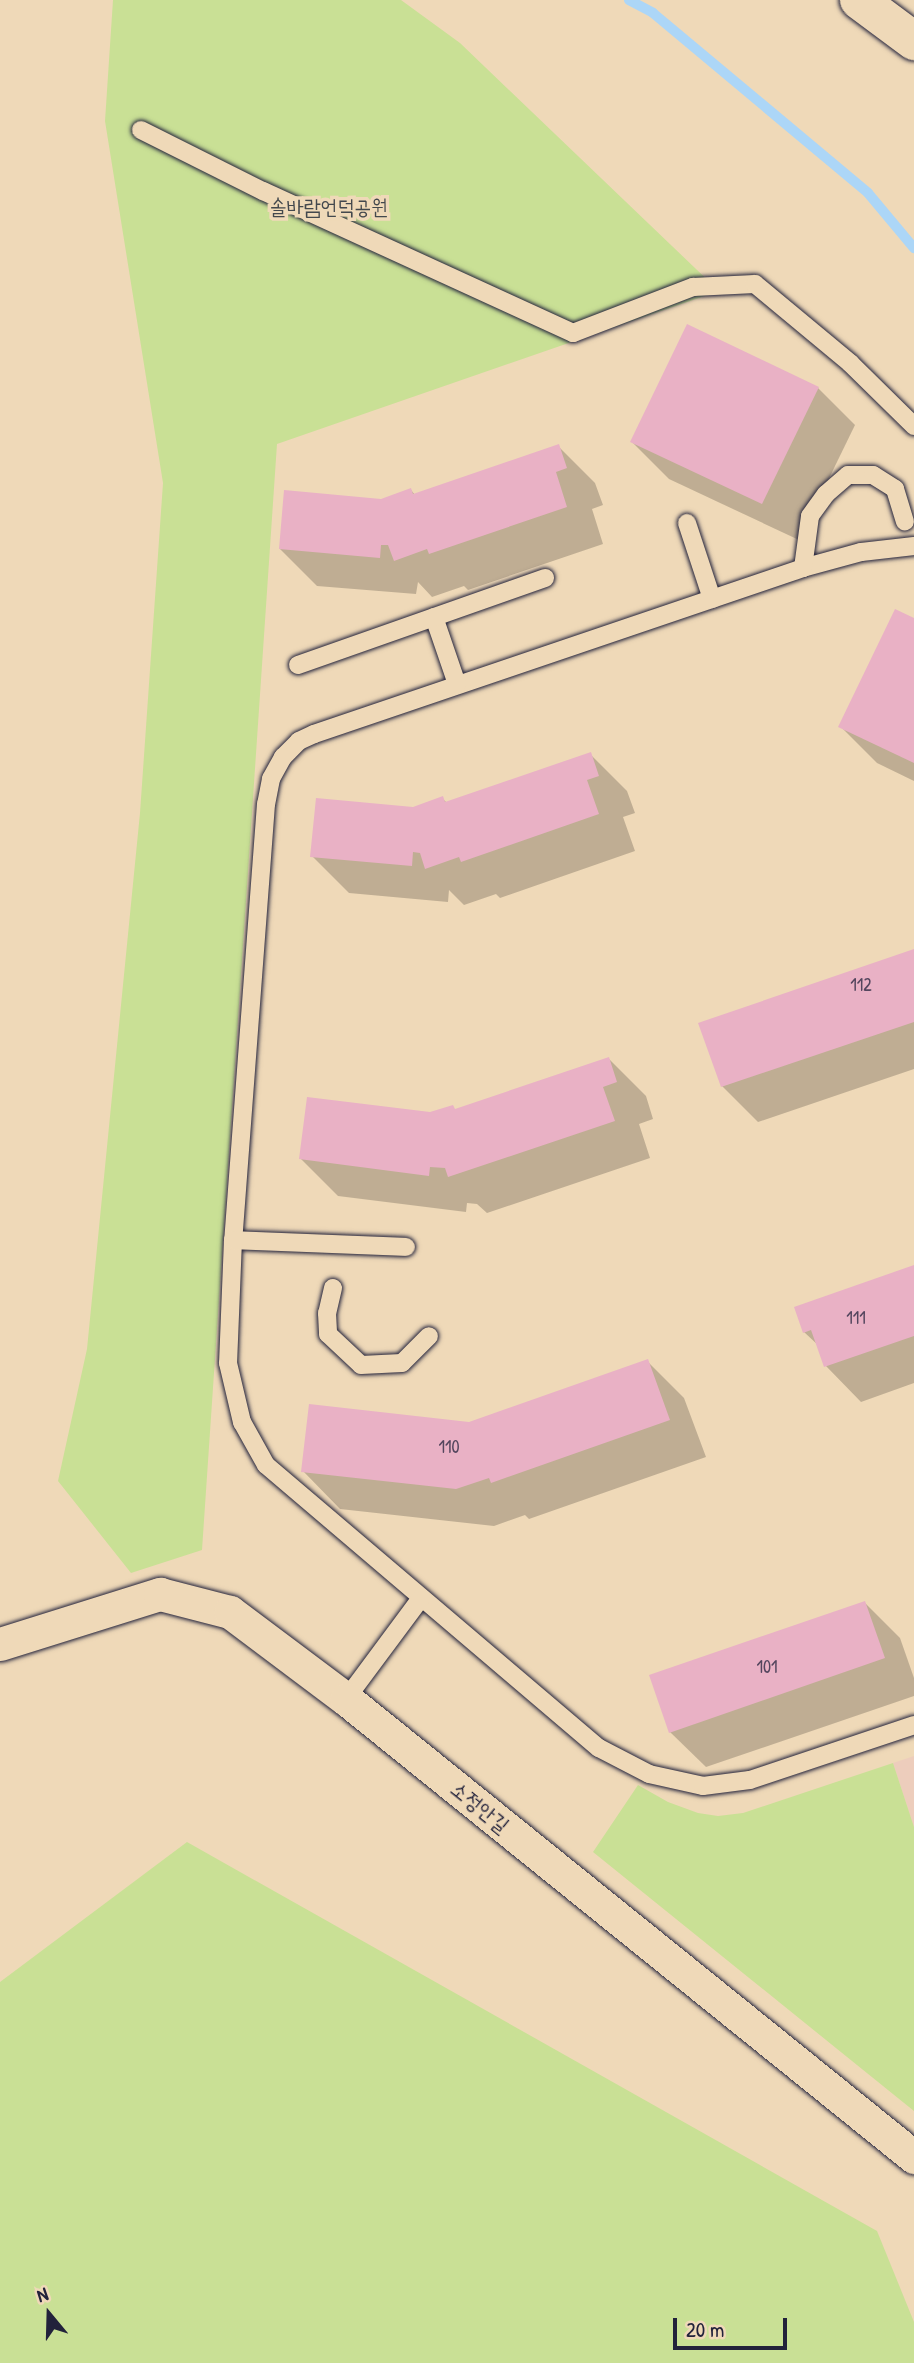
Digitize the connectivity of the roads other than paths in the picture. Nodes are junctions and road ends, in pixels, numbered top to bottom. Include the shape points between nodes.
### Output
1 (859, 0) edge
2 (914, 41) edge
3 (141, 130) dead end
4 (914, 426) edge
5 (905, 521) dead end
6 (687, 523) dead end
7 (914, 546) edge
8 (803, 568) junction
9 (545, 578) dead end
10 (712, 599) junction
11 (435, 617) junction
12 (298, 665) dead end
13 (457, 684) junction
14 (233, 1240) junction
15 (406, 1247) dead end
16 (333, 1288) dead end
17 (429, 1336) dead end
18 (421, 1598) junction
19 (0, 1644) edge
20 (346, 1699) junction
21 (914, 1725) edge
22 (914, 2157) edge

1 - 2 street
3 - 4 lane via 573,333 693,287 755,284 850,363
5 - 8 lane via 895,489 873,475 848,475 810,516
6 - 10 lane
7 - 8 lane via 861,552
8 - 10 lane
9 - 11 lane
10 - 13 lane
11 - 12 lane
11 - 13 lane
13 - 14 lane via 307,737 283,757 271,779 265,804
14 - 15 lane
14 - 18 lane via 228,1363 242,1422 266,1465
16 - 17 lane via 328,1334 361,1365 402,1363
18 - 20 lane
18 - 21 lane via 599,1748 649,1774 703,1786 750,1780
19 - 20 street, 소정안길 via 160,1594 230,1612
20 - 22 street, 소정안길

